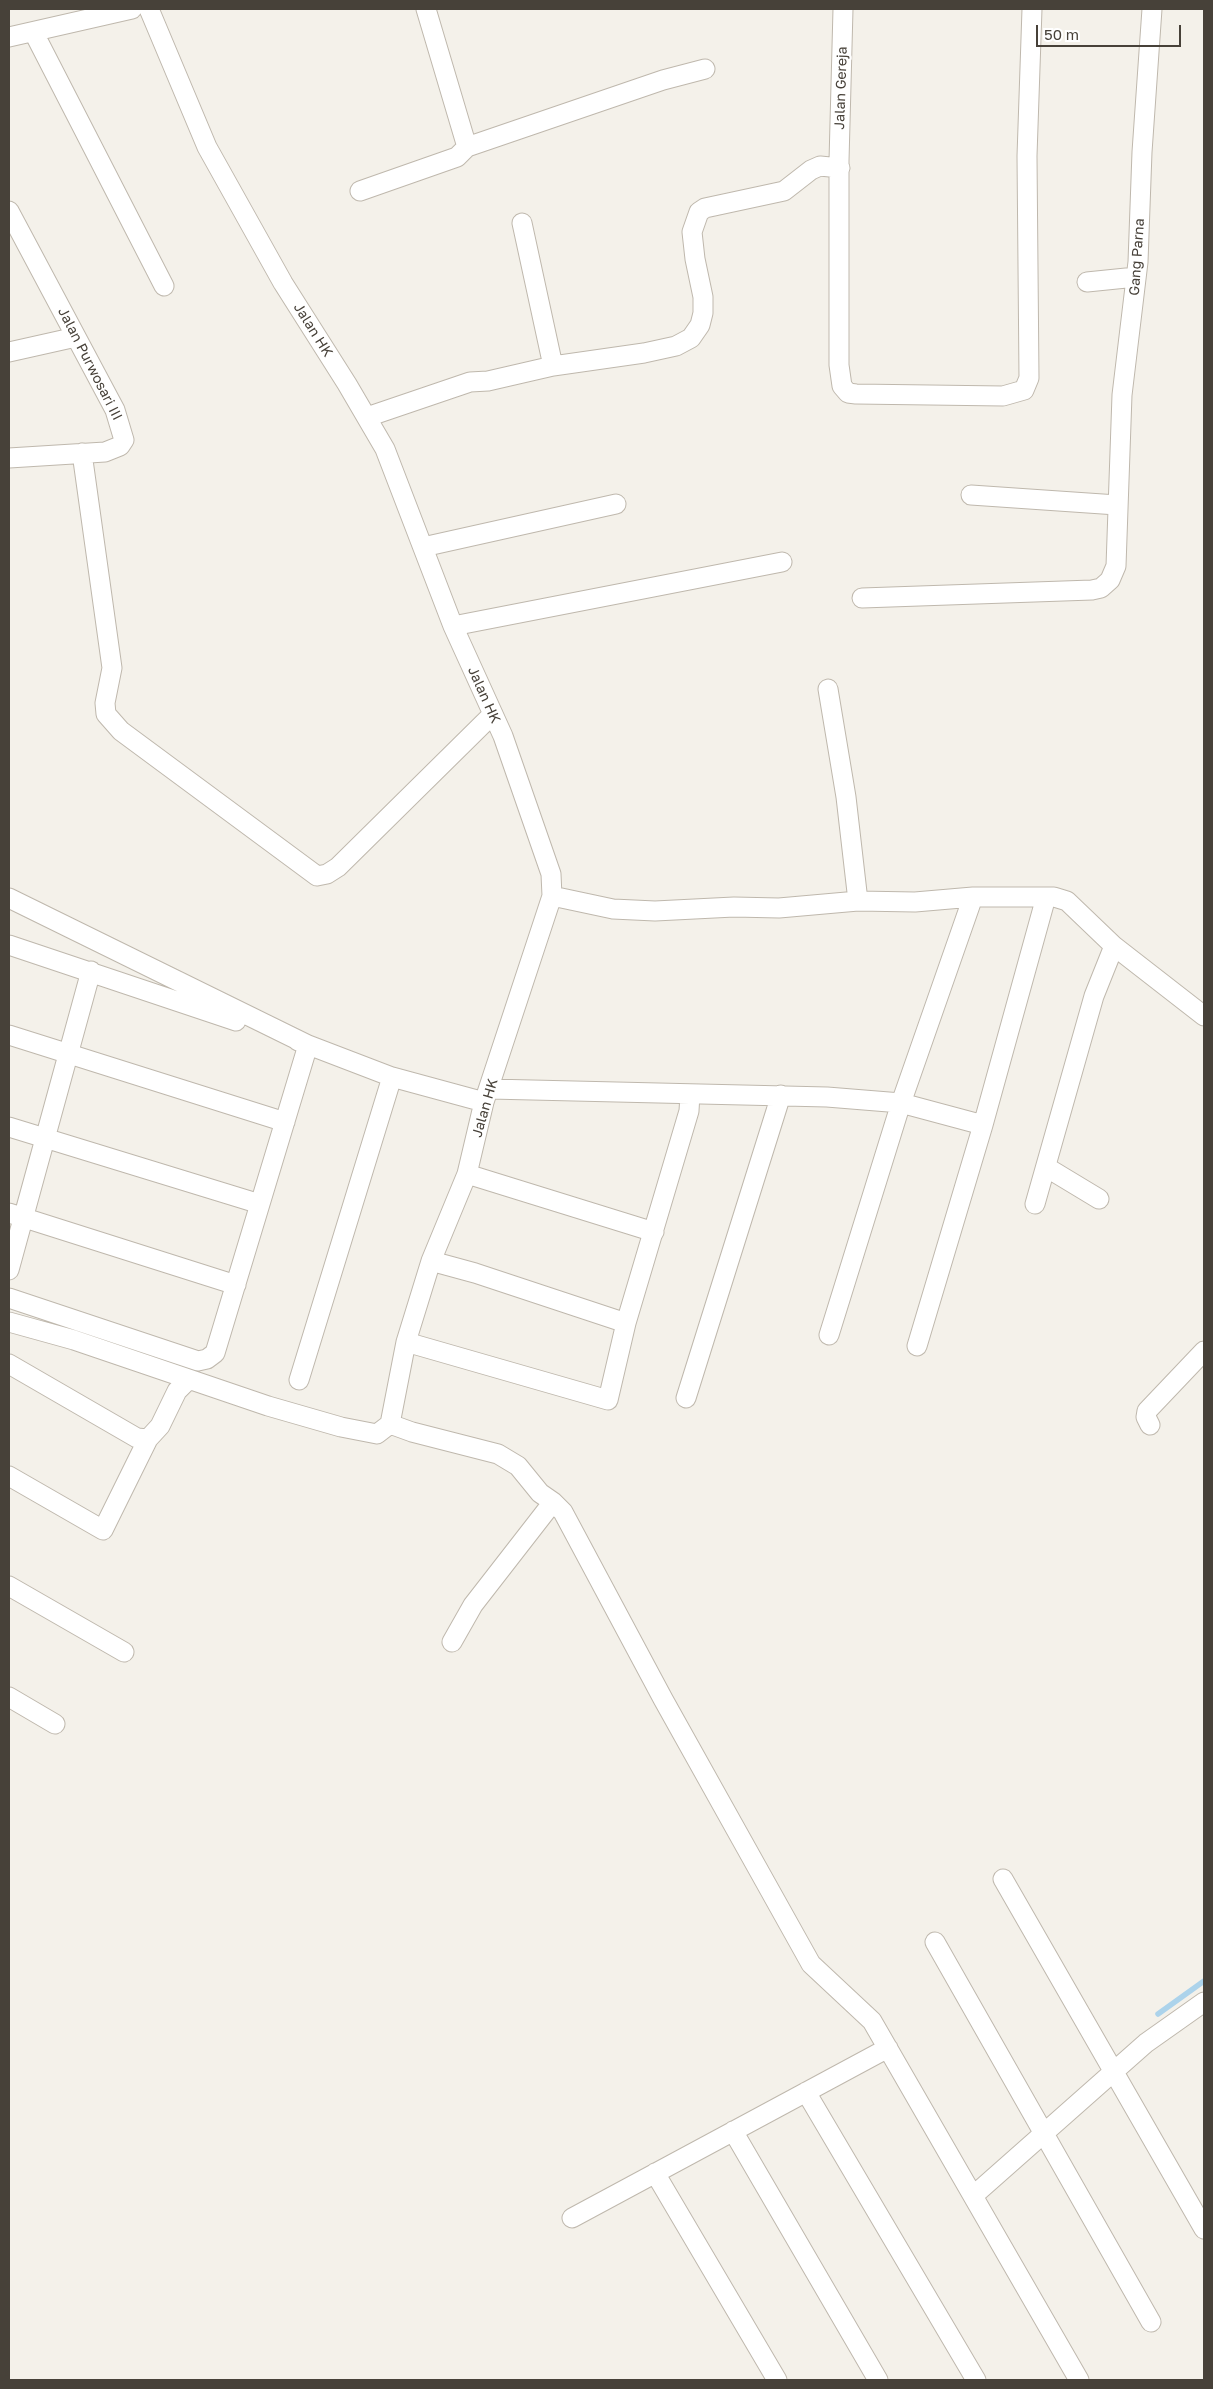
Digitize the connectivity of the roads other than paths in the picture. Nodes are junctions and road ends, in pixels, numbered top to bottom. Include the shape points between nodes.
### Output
1 (132, 9) edge
2 (149, 9) edge
3 (426, 9) edge
4 (843, 9) edge
5 (1032, 9) edge
6 (1152, 9) edge
7 (34, 32) junction
8 (9, 37) edge
9 (705, 69) dead end
10 (467, 147) junction
11 (840, 168) junction
12 (360, 191) dead end
13 (9, 211) edge
14 (522, 223) dead end
15 (17, 243) edge
16 (1136, 277) junction
17 (1087, 282) dead end
18 (164, 286) dead end
19 (76, 337) junction
20 (9, 352) edge
21 (553, 366) junction
22 (366, 417) junction
23 (82, 454) junction
24 (9, 458) edge
25 (971, 495) dead end
26 (616, 504) dead end
27 (1117, 505) junction
28 (423, 547) junction
29 (782, 562) dead end
30 (862, 598) dead end
31 (453, 626) junction
32 (828, 690) dead end
33 (493, 714) junction
34 (552, 896) junction
35 (973, 897) junction
36 (1046, 897) junction
37 (9, 898) edge
38 (858, 901) junction
39 (9, 945) edge
40 (1114, 946) junction
41 (91, 971) junction
42 (1204, 1016) edge
43 (9, 1035) edge
44 (308, 1045) junction
45 (70, 1055) junction
46 (392, 1077) junction
47 (690, 1094) junction
48 (781, 1095) junction
49 (487, 1096) junction
50 (901, 1103) junction
51 (285, 1122) junction
52 (983, 1125) junction
53 (9, 1127) edge
54 (45, 1138) junction
55 (1046, 1167) junction
56 (467, 1174) junction
57 (1098, 1199) dead end
58 (260, 1204) junction
59 (1034, 1204) dead end
60 (15, 1215) edge
61 (654, 1232) junction
62 (430, 1261) junction
63 (9, 1270) edge
64 (236, 1285) junction
65 (9, 1298) edge
66 (9, 1322) edge
67 (626, 1323) junction
68 (829, 1335) dead end
69 (406, 1342) junction
70 (917, 1346) dead end
71 (1204, 1352) edge
72 (9, 1364) edge
73 (189, 1378) junction
74 (300, 1380) dead end
75 (686, 1398) dead end
76 (390, 1424) junction
77 (1150, 1424) dead end
78 (148, 1439) junction
79 (9, 1476) edge
80 (553, 1502) junction
81 (9, 1586) edge
82 (452, 1642) dead end
83 (124, 1652) dead end
84 (9, 1697) edge
85 (55, 1724) dead end
86 (1003, 1878) dead end
87 (935, 1942) dead end
88 (1204, 2002) edge
89 (888, 2048) junction
90 (1114, 2071) junction
91 (806, 2092) junction
92 (733, 2131) junction
93 (1044, 2133) junction
94 (655, 2173) junction
95 (973, 2196) junction
96 (572, 2218) dead end
97 (1204, 2229) edge
98 (1151, 2322) dead end
99 (777, 2380) edge
100 (878, 2380) edge
101 (976, 2380) edge
102 (1079, 2380) edge

1 - 7 street
2 - 22 street, Jalan HK via 207,147 283,283
3 - 10 street
4 - 11 street, Jalan Gereja
5 - 11 street, Jalan Gereja via 1027,156 1030,331 1029,378 1024,390 1003,396 856,394 848,393 842,386 839,365
6 - 16 street, Gang Parna
7 - 8 street
7 - 18 street
9 - 10 street via 663,80
10 - 12 street via 457,157
11 - 21 street via 820,166 784,191 699,212 692,232 703,313 691,338 676,346 644,353
13 - 15 street, Jalan Purwosari III
14 - 21 street
15 - 19 street, Jalan Purwosari III
16 - 17 street
16 - 27 street, Gang Parna via 1122,395
19 - 20 street
19 - 23 street, Jalan Purwosari III via 115,410 124,440 120,446 105,452
21 - 22 street via 470,382
22 - 28 street, Jalan HK via 385,449
23 - 24 street, Jalan Purwosari III
23 - 33 street via 112,668 106,714 121,731 316,876 327,874 338,866
25 - 27 street
26 - 28 street
27 - 30 street, Gang Parna via 1116,566 1110,580 1101,588
28 - 31 street, Jalan HK
29 - 31 street
31 - 33 street, Jalan HK
32 - 38 street via 846,797
33 - 34 street, Jalan HK via 528,803 551,874
34 - 38 street via 613,909 655,911 734,906 780,908
34 - 49 street, Jalan HK
35 - 36 street
35 - 38 street via 915,902
35 - 50 street
36 - 40 street via 1067,901
36 - 52 street
37 - 44 street
39 - 41 street
40 - 42 street
40 - 55 street via 1094,996
41 - 44 street
41 - 45 street
43 - 45 street
44 - 46 street
44 - 51 street
45 - 51 street
45 - 54 street
46 - 49 street
46 - 74 street
47 - 48 street
47 - 49 street
47 - 61 street via 689,1110
48 - 50 street
48 - 75 street
49 - 56 street, Jalan HK
50 - 52 street
50 - 68 street
51 - 58 street
52 - 70 street
53 - 54 street
54 - 58 street
54 - 60 street
55 - 57 street
55 - 59 street
56 - 61 street
56 - 62 street, Jalan HK
58 - 64 street
60 - 63 street
60 - 64 street
61 - 67 street
62 - 67 street
62 - 69 street, Jalan HK
64 - 65 street via 215,1353 198,1361
66 - 73 street
67 - 69 street via 608,1400
69 - 76 street, Jalan HK
71 - 77 street via 1147,1411
72 - 78 street via 137,1438
73 - 76 street via 341,1427 377,1434
73 - 78 street via 177,1391 160,1426
76 - 80 street via 498,1454 518,1466 540,1493
78 - 79 street via 103,1530
80 - 82 street via 473,1605
80 - 89 street via 563,1512 811,1964 872,2021
81 - 83 street
84 - 85 street
86 - 90 street
87 - 93 street
88 - 90 street via 1146,2043
89 - 91 street
89 - 95 street
90 - 93 street
90 - 97 street
91 - 92 street
91 - 101 street
92 - 94 street
92 - 100 street
93 - 95 street
93 - 98 street
94 - 96 street
94 - 99 street
95 - 102 street

